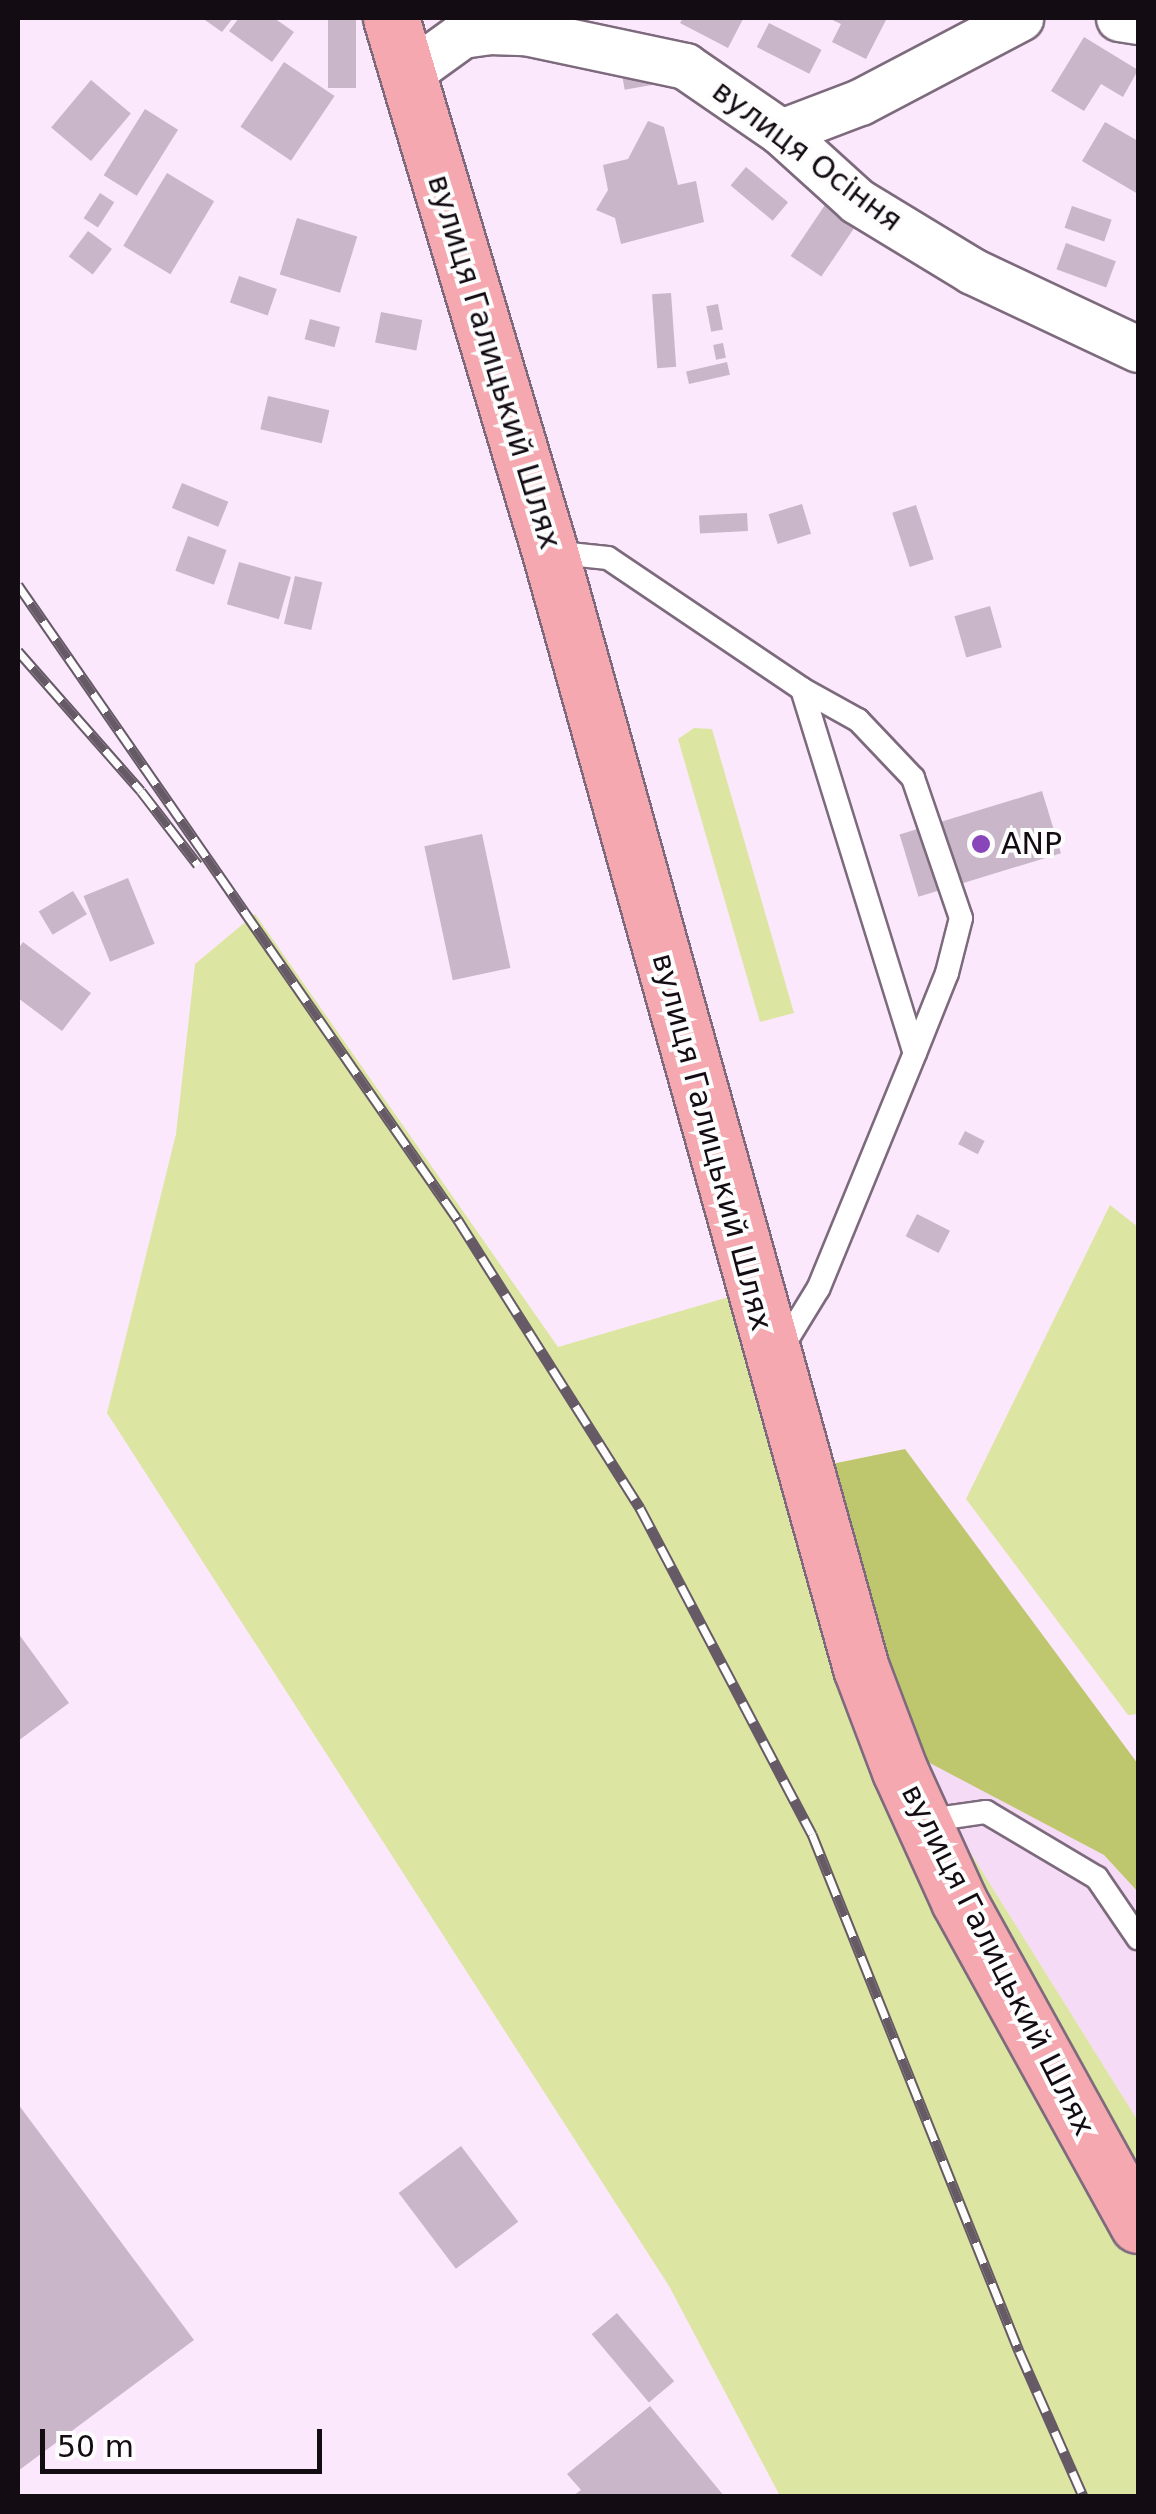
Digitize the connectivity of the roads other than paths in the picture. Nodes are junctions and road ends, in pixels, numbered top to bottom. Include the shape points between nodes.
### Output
1 (391, 18) edge
2 (1020, 18) edge
3 (1120, 18) edge
4 (1138, 21) edge
5 (408, 74) junction
6 (781, 132) junction
7 (1138, 349) edge
8 (550, 552) junction
9 (802, 689) junction
10 (915, 1053) junction
11 (773, 1363) junction
12 (922, 1821) junction
13 (1138, 1938) edge
14 (1138, 2224) edge

1 - 5 highway, вулиця Галицький Шлях
2 - 6 street via 860,102
3 - 4 street
5 - 6 street, вулиця Осіння via 462,35 525,32 685,66
5 - 8 highway, вулиця Галицький Шлях
6 - 7 street, вулиця Осіння via 857,202 972,271
8 - 9 lane via 608,558
8 - 11 highway, вулиця Галицький Шлях
9 - 10 lane
9 - 10 lane via 858,720 913,778 960,918
10 - 11 lane via 818,1288
11 - 12 highway, вулиця Галицький Шлях via 862,1668
12 - 13 lane via 986,1812 1097,1878
12 - 14 highway, вулиця Галицький Шлях

